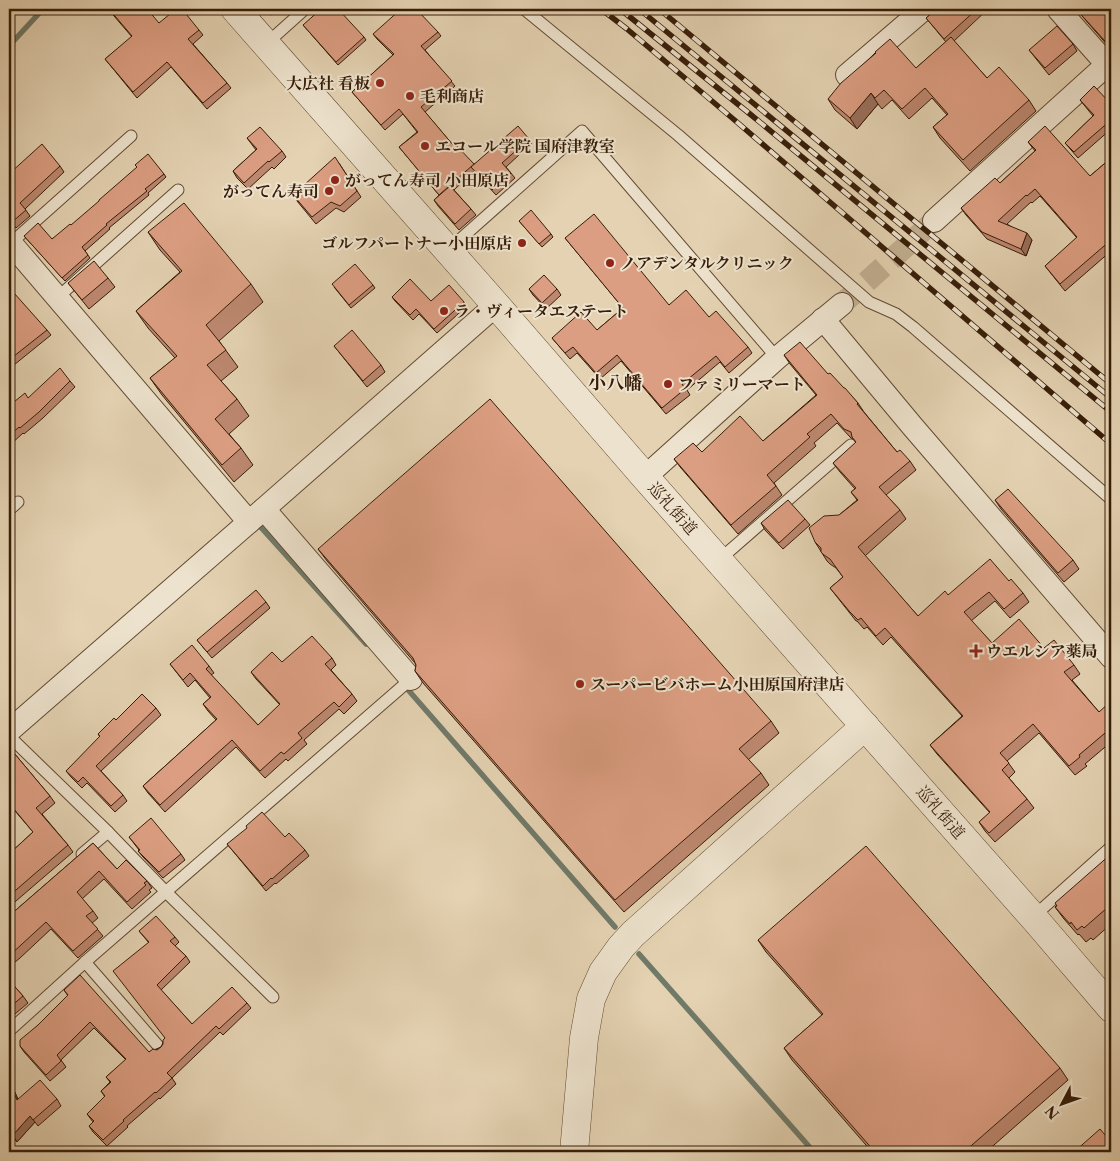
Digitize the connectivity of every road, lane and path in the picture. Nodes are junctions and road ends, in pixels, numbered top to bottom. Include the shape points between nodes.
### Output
1 (235, 9) edge
2 (305, 9) edge
3 (524, 9) edge
4 (924, 9) edge
5 (1058, 9) edge
6 (266, 44) junction
7 (1110, 65) edge
8 (847, 75) edge
9 (131, 136) dead end
10 (178, 190) dead end
11 (934, 221) tunnel mouth
12 (10, 242) edge
13 (447, 251) junction
14 (57, 298) junction
15 (842, 304) tunnel mouth
16 (496, 305) junction
17 (823, 319) junction
18 (778, 358) junction
19 (851, 445) edge
20 (645, 477) junction
21 (1111, 499) edge
22 (256, 516) junction
23 (719, 560) junction
24 (1111, 656) edge
25 (411, 679) joint
26 (864, 726) junction
27 (9, 731) edge
28 (9, 736) edge
29 (108, 832) junction
30 (1111, 848) edge
31 (73, 863) edge
32 (166, 892) junction
33 (1033, 917) junction
34 (85, 962) junction
35 (273, 997) dead end
36 (1111, 1008) edge
37 (9, 1031) edge
38 (160, 1048) edge
39 (574, 1152) edge

1 - 6 street, 巡礼街道
2 - 6 lane
3 - 21 lane via 678,135 869,302 896,314 913,327
4 - 8 street
5 - 7 street
6 - 13 street, 巡礼街道
7 - 11 street
9 - 12 lane
10 - 14 lane
12 - 14 street
13 - 16 street, 巡礼街道
13 - 18 lane via 582,131
14 - 22 street
15 - 17 street
16 - 20 street, 巡礼街道
16 - 22 street
17 - 18 street
17 - 24 street
18 - 20 street
19 - 23 lane
20 - 23 street, 巡礼街道
22 - 25 street
22 - 27 street
23 - 26 street, 巡礼街道
25 - 32 lane
26 - 33 street, 巡礼街道
26 - 39 street via 633,934 603,972 591,1000 584,1038
28 - 29 lane
29 - 31 lane
29 - 32 lane
30 - 33 lane
32 - 34 lane
32 - 35 lane
33 - 36 street, 巡礼街道
34 - 37 lane
34 - 38 lane

